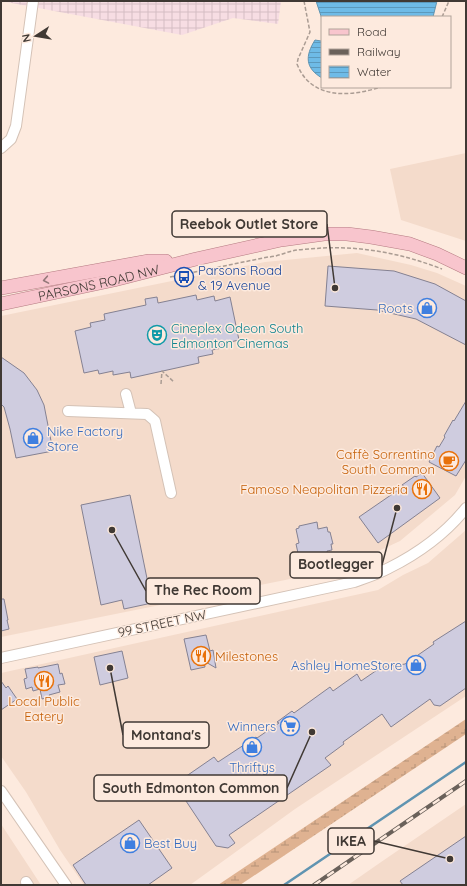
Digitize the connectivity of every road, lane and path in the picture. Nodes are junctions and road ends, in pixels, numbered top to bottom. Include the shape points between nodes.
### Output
1 (33, 1) edge
2 (304, 1) edge
3 (449, 1) edge
4 (442, 16) edge
5 (378, 88) edge
6 (1, 148) edge
7 (275, 256) dead end
8 (196, 259) junction
9 (466, 268) edge
10 (446, 270) dead end
11 (1, 288) edge
12 (1, 304) edge
13 (174, 382) dead end
14 (161, 384) dead end
15 (126, 394) dead end
16 (68, 411) dead end
17 (131, 413) junction
18 (171, 493) dead end
19 (466, 508) edge
20 (1, 658) edge
21 (1, 791) edge
22 (66, 885) edge

1 - 6 street via 16,126 11,139
2 - 5 path via 310,32 298,64 307,80 323,91 337,93 364,92
3 - 4 path
7 - 10 path via 323,248 375,250 412,258
8 - 9 main road, PARSONS ROAD NW via 293,238 347,234 410,244
8 -> 11 main road, PARSONS ROAD NW via 149,261
8 - 12 main road, PARSONS ROAD NW via 114,280
13 - 14 path via 162,371
15 - 17 street
16 - 17 street
17 - 18 street via 147,414 155,421
19 - 20 street, 99 STREET NW via 458,518 416,552 388,569 354,582
21 - 22 street

